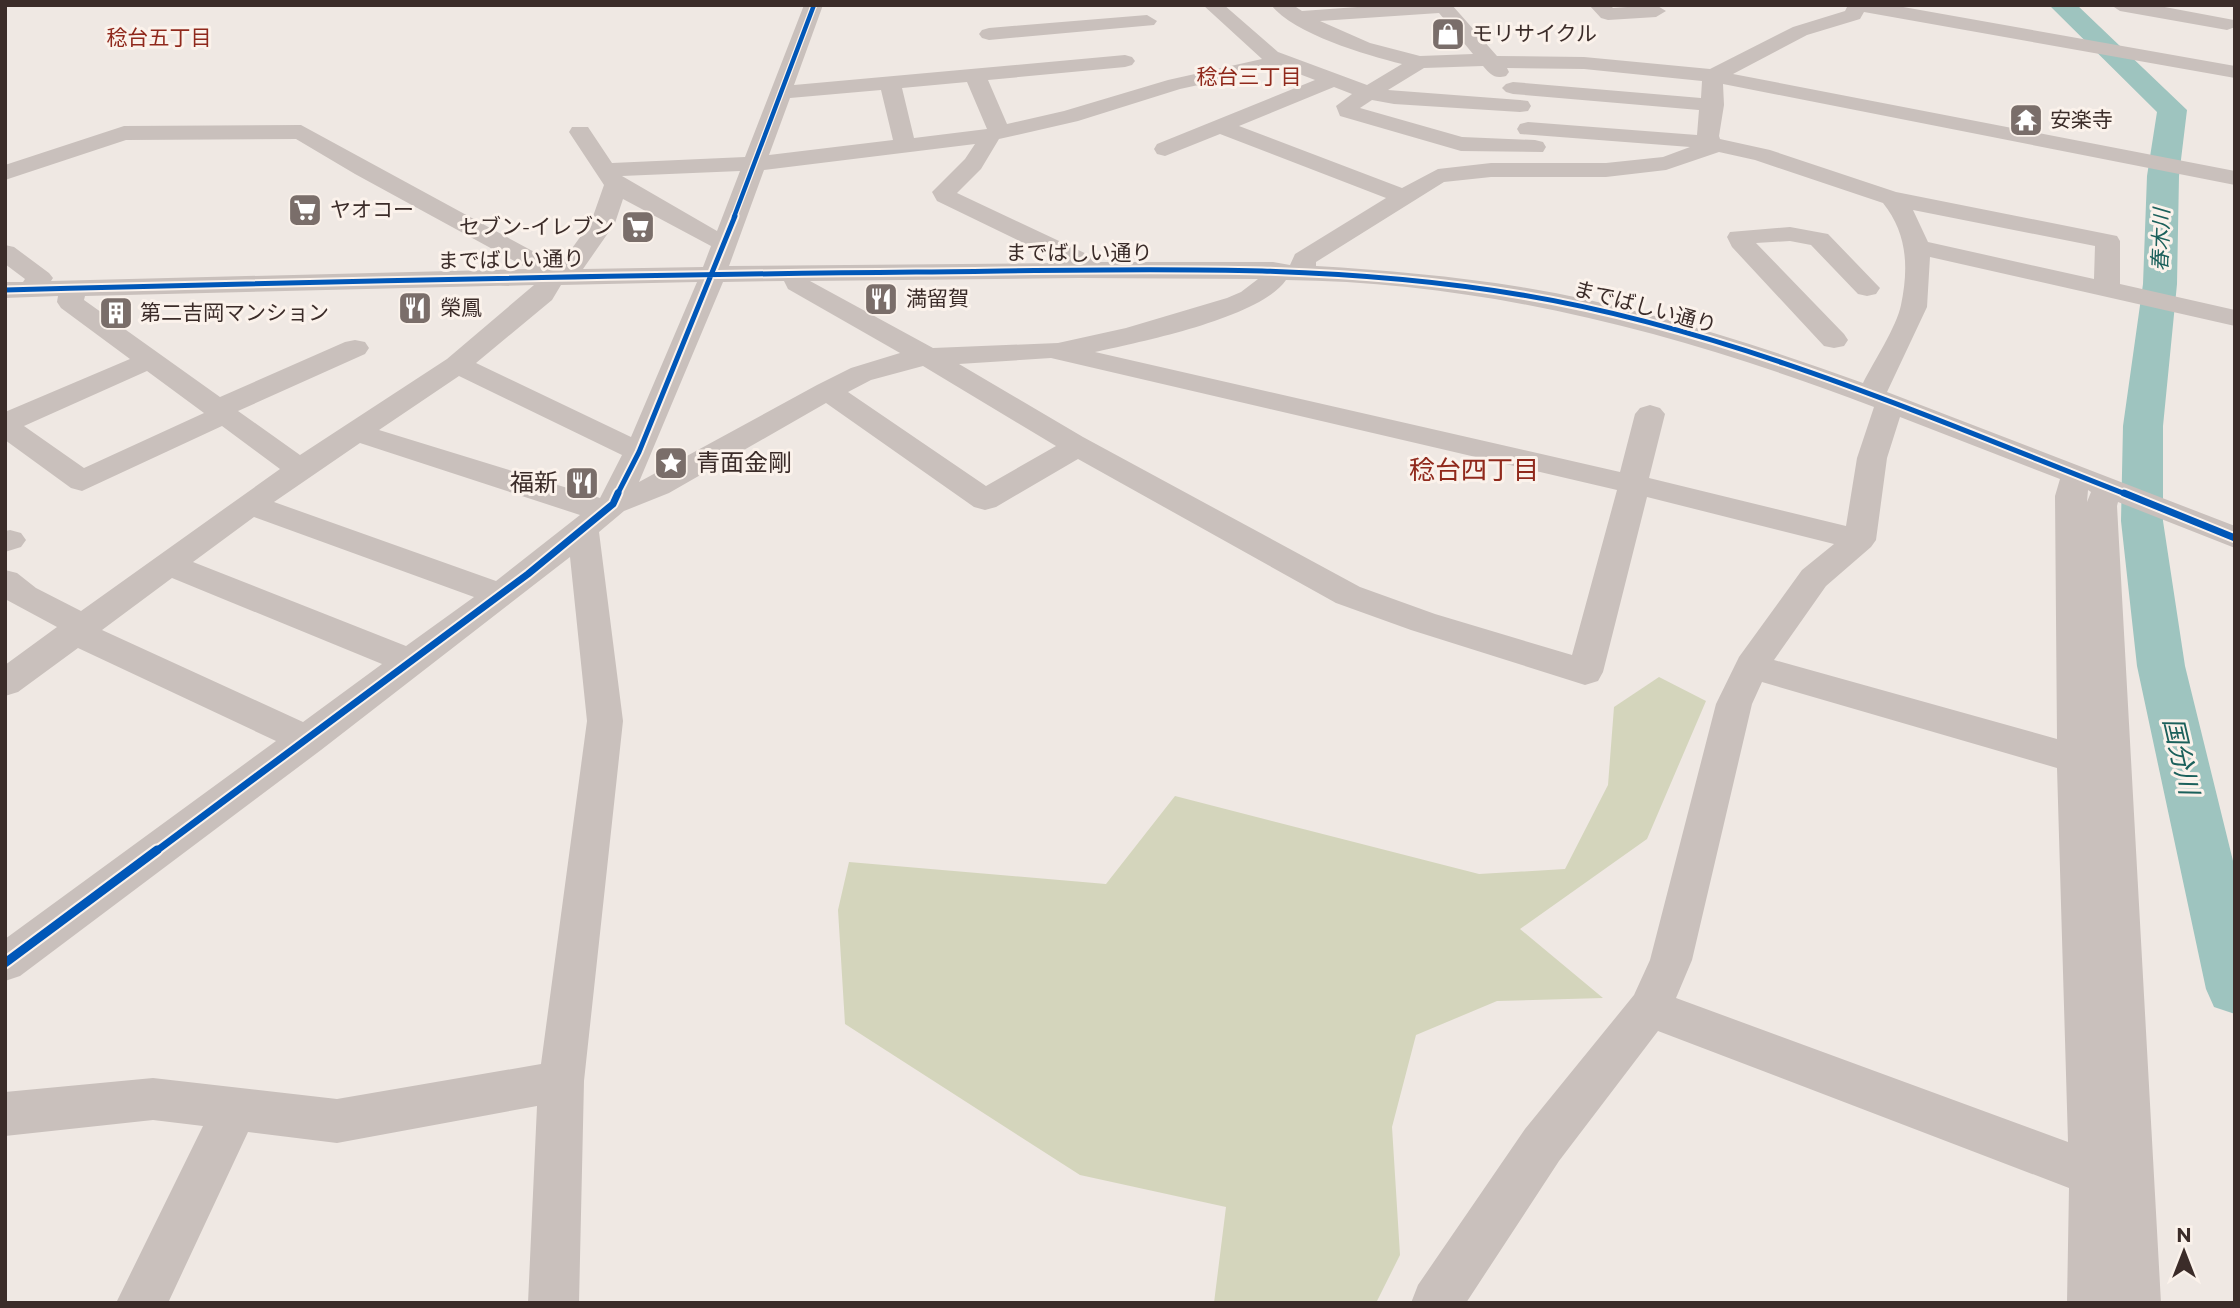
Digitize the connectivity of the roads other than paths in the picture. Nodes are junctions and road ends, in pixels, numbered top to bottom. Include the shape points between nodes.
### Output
1 (814, 5) edge
2 (1212, 5) edge
3 (1598, 5) edge
4 (1858, 5) edge
5 (2120, 5) edge
6 (2209, 5) edge
7 (1443, 6) edge
8 (1656, 10) dead end
9 (1289, 11) edge
10 (1133, 20) edge
11 (1963, 24) junction
12 (1082, 26) junction
13 (2231, 28) edge
14 (1957, 44) dead end
15 (1125, 61) dead end
16 (1279, 61) junction
17 (1491, 61) junction
18 (1420, 62) junction
19 (1100, 64) junction
20 (1066, 67) junction
21 (1003, 72) junction
22 (2235, 72) edge
23 (975, 75) junction
24 (1713, 76) junction
25 (1332, 80) junction
26 (890, 83) junction
27 (1167, 86) junction
28 (780, 93) junction
29 (1368, 93) junction
30 (1516, 97) junction
31 (1713, 105) junction
32 (1082, 113) junction
33 (1219, 114) junction
34 (580, 132) dead end
35 (995, 133) junction
36 (1531, 138) junction
37 (1710, 143) junction
38 (905, 145) junction
39 (1165, 149) dead end
40 (754, 164) junction
41 (1543, 170) junction
42 (5, 173) edge
43 (610, 177) junction
44 (2235, 178) edge
45 (1402, 196) junction
46 (1891, 198) junction
47 (726, 239) junction
48 (1918, 247) junction
49 (5, 252) edge
50 (1273, 270) junction
51 (1083, 271) junction
52 (1301, 271) junction
53 (798, 273) junction
54 (713, 274) junction
55 (553, 276) junction
56 (1867, 288) dead end
57 (73, 289) junction
58 (2107, 289) junction
59 (18, 290) edge
60 (2235, 318) edge
61 (1834, 340) dead end
62 (355, 348) dead end
63 (1051, 350) junction
64 (928, 357) junction
65 (150, 360) junction
66 (457, 365) junction
67 (827, 391) junction
68 (1880, 398) junction
69 (221, 412) junction
70 (1650, 414) dead end
71 (5, 425) edge
72 (359, 433) junction
73 (1078, 446) junction
74 (639, 452) junction
75 (300, 469) junction
76 (1632, 484) junction
77 (2101, 484) junction
78 (251, 505) junction
79 (600, 516) junction
80 (2235, 538) edge
81 (1860, 540) junction
82 (169, 565) junction
83 (5, 581) edge
84 (501, 595) junction
85 (79, 629) junction
86 (411, 662) junction
87 (1751, 666) junction
88 (5, 683) edge
89 (308, 740) junction
90 (2077, 759) junction
91 (5, 963) edge
92 (1650, 1008) junction
93 (561, 1081) junction
94 (235, 1110) junction
95 (5, 1114) edge
96 (2093, 1174) junction
97 (141, 1303) edge
98 (553, 1303) edge
99 (1436, 1303) edge
100 (2092, 1303) edge
101 (2136, 1303) edge

1 - 28 street
2 - 16 street
3 - 8 street via 1608,14
4 - 11 street
4 - 24 street via 1853,15 1800,31
5 - 13 street
6 - 13 street
7 - 9 street
7 - 17 street
9 - 18 street via 1352,45
10 - 12 street
11 - 14 street
11 - 22 street
12 - 19 street
12 - 21 street via 988,31
15 - 19 street
16 - 25 street
16 - 27 street
17 - 18 street
17 - 24 street via 1584,63
17 - 30 street
18 - 29 street
19 - 20 street
20 - 21 street
20 - 32 street
21 - 23 street
23 - 26 street
23 - 35 street
24 - 31 street
24 - 44 street
25 - 29 street
25 - 33 street
26 - 28 street
26 - 38 street
27 - 32 street
27 - 33 street
28 - 40 street
29 - 30 street via 1394,98
29 - 36 street via 1347,106 1348,111 1461,144
30 - 31 street
30 - 36 street
31 - 37 street
32 - 35 street
33 - 39 street
33 - 45 street
34 - 43 street
35 - 38 street
35 - 51 street via 945,196 1082,261
36 - 37 street
36 - 41 street
37 - 41 street via 1710,148 1666,163 1605,170
37 - 46 street via 1762,155
38 - 40 street
40 - 43 street
40 - 47 street
41 - 45 street via 1446,174
42 - 55 street via 124,132 301,132
43 - 47 street via 712,239
43 - 55 street via 606,217 571,267
45 - 52 street via 1304,259
46 - 48 street via 1906,216
46 - 58 street via 2108,241
47 - 54 street
48 - 58 street
48 - 68 street via 1914,307
49 - 59 street via 40,278
50 - 51 street, までばしい通り
50 - 52 street, までばしい通り
50 - 63 street via 1273,280 1236,304 1102,343
51 - 53 street, までばしい通り
52 - 68 street, までばしい通り via 1470,287 1589,309 1671,329
53 - 54 street, までばしい通り
53 - 64 street via 797,284
54 - 55 street, までばしい通り
54 - 74 street
55 - 57 street, までばしい通り
55 - 66 street via 543,294
56 - 61 street via 1819,239 1790,234 1740,237
57 - 59 street, までばしい通り
57 - 65 street via 70,302
58 - 60 street
62 - 69 street
63 - 64 street
63 - 76 street
64 - 67 street via 901,360
64 - 73 street
65 - 69 street
65 - 71 street
66 - 72 street
66 - 74 street
67 - 73 street via 985,500
67 - 79 street
68 - 77 street, までばしい通り
68 - 81 street
69 - 71 street via 82,481
69 - 75 street
70 - 76 street
72 - 75 street
72 - 79 street
73 - 76 street via 1348,595 1585,672
74 - 79 street
75 - 78 street
76 - 81 street
77 - 80 street, までばしい通り
77 - 90 street via 2071,496
77 - 101 street
78 - 82 street
78 - 84 street
79 - 84 street
79 - 93 street via 604,721
81 - 87 street via 1814,578
82 - 85 street
82 - 86 street
83 - 85 street
84 - 86 street
85 - 88 street
85 - 89 street
86 - 89 street
87 - 90 street
87 - 92 street via 1734,704 1671,960
89 - 91 street
90 - 96 street
92 - 96 street
92 - 99 street via 1542,1146
93 - 94 street via 337,1121
93 - 98 street
94 - 95 street via 153,1099
94 - 97 street
96 - 100 street

